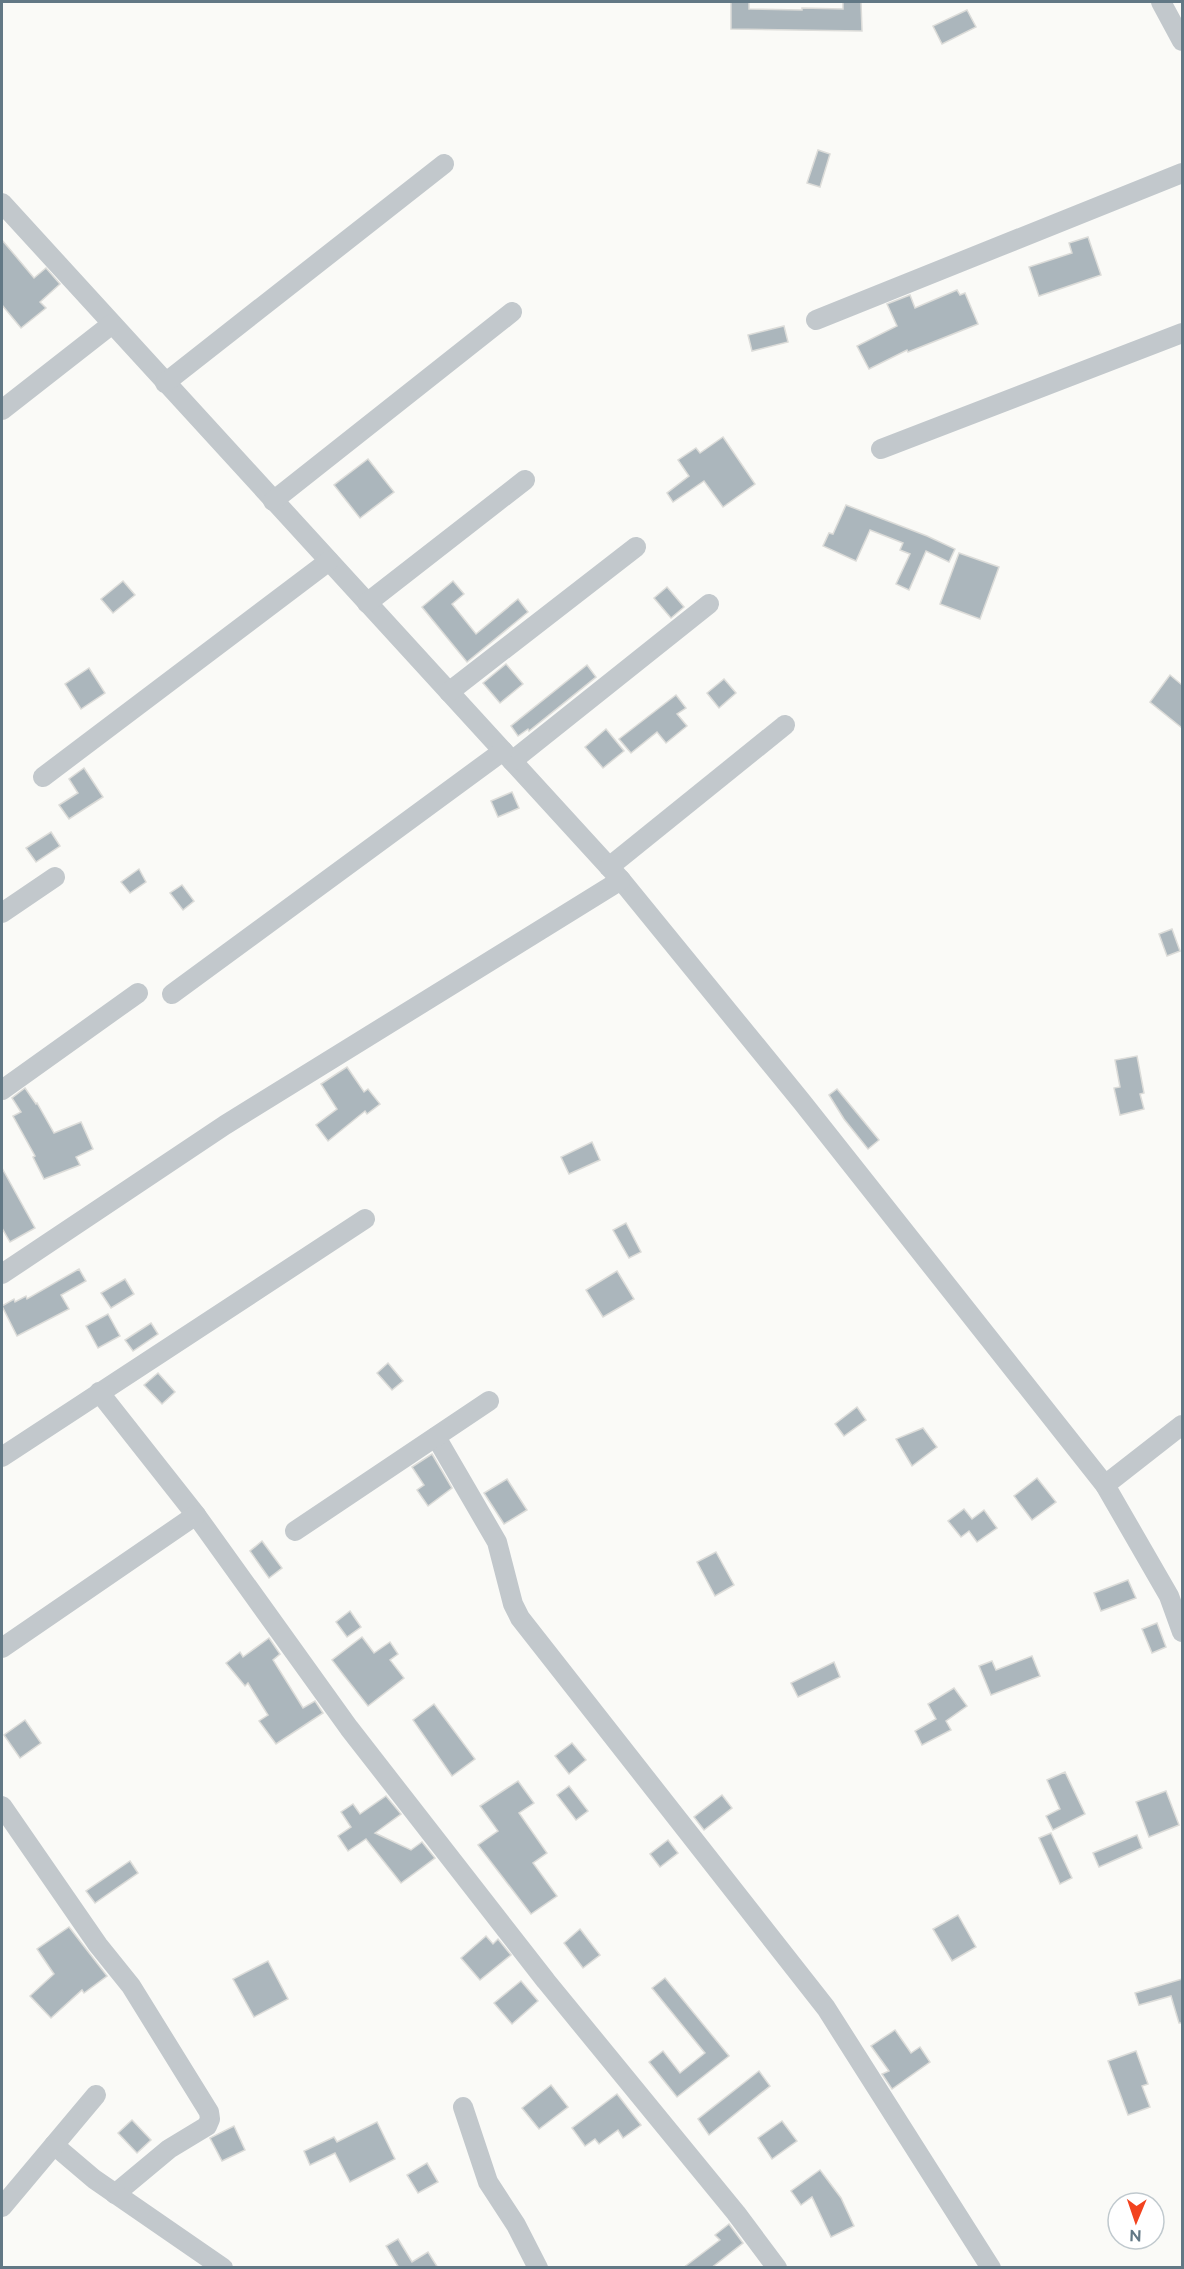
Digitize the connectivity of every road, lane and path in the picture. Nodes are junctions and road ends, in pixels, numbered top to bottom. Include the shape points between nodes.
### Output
1 (1161, 2) edge
2 (1177, 19) edge
3 (1182, 41) edge
4 (444, 164) dead end
5 (1182, 172) edge
6 (2, 206) edge
7 (512, 312) dead end
8 (816, 320) dead end
9 (112, 324) junction
10 (1182, 333) edge
11 (165, 383) junction
12 (2, 410) edge
13 (881, 449) dead end
14 (525, 480) dead end
15 (273, 501) junction
16 (636, 547) dead end
17 (328, 561) junction
18 (367, 603) junction
19 (709, 604) dead end
20 (449, 692) junction
21 (785, 725) dead end
22 (507, 756) junction
23 (43, 777) dead end
24 (615, 874) junction
25 (55, 877) dead end
26 (2, 913) edge
27 (138, 993) dead end
28 (172, 994) dead end
29 (2, 1090) edge
30 (365, 1220) dead end
31 (2, 1274) edge
32 (99, 1392) junction
33 (489, 1401) dead end
34 (1182, 1425) edge
35 (436, 1437) junction
36 (2, 1457) edge
37 (1105, 1485) junction
38 (196, 1515) junction
39 (295, 1531) dead end
40 (1176, 1593) edge
41 (1182, 1632) edge
42 (2, 1648) edge
43 (2, 1806) edge
44 (96, 2096) dead end
45 (463, 2106) dead end
46 (54, 2145) junction
47 (115, 2194) junction
48 (2, 2207) edge
49 (223, 2268) edge
50 (538, 2268) edge
51 (777, 2268) edge
52 (991, 2268) edge

1 - 2 street
2 - 3 street
4 - 11 street
5 - 8 street
6 - 9 street
7 - 15 street
9 - 11 street
9 - 12 street
10 - 13 street
11 - 15 street
14 - 18 street
15 - 17 street
16 - 20 street
17 - 18 street
17 - 23 street
18 - 20 street
19 - 22 street
20 - 22 street
21 - 24 street
22 - 24 street
22 - 28 street
24 - 31 street
24 - 37 street via 809,1111
25 - 26 street
27 - 29 street
30 - 32 street
32 - 36 street
32 - 38 street
33 - 35 street
34 - 37 street
35 - 39 street
35 - 52 street via 497,1542 513,1605 526,1627 826,2008
37 - 40 street
38 - 42 street
38 - 51 street via 356,1738
40 - 41 street
43 - 47 street via 131,1986 209,2112 207,2126 169,2149
44 - 46 street
45 - 50 street via 488,2182
46 - 47 street
46 - 48 street
47 - 49 street

